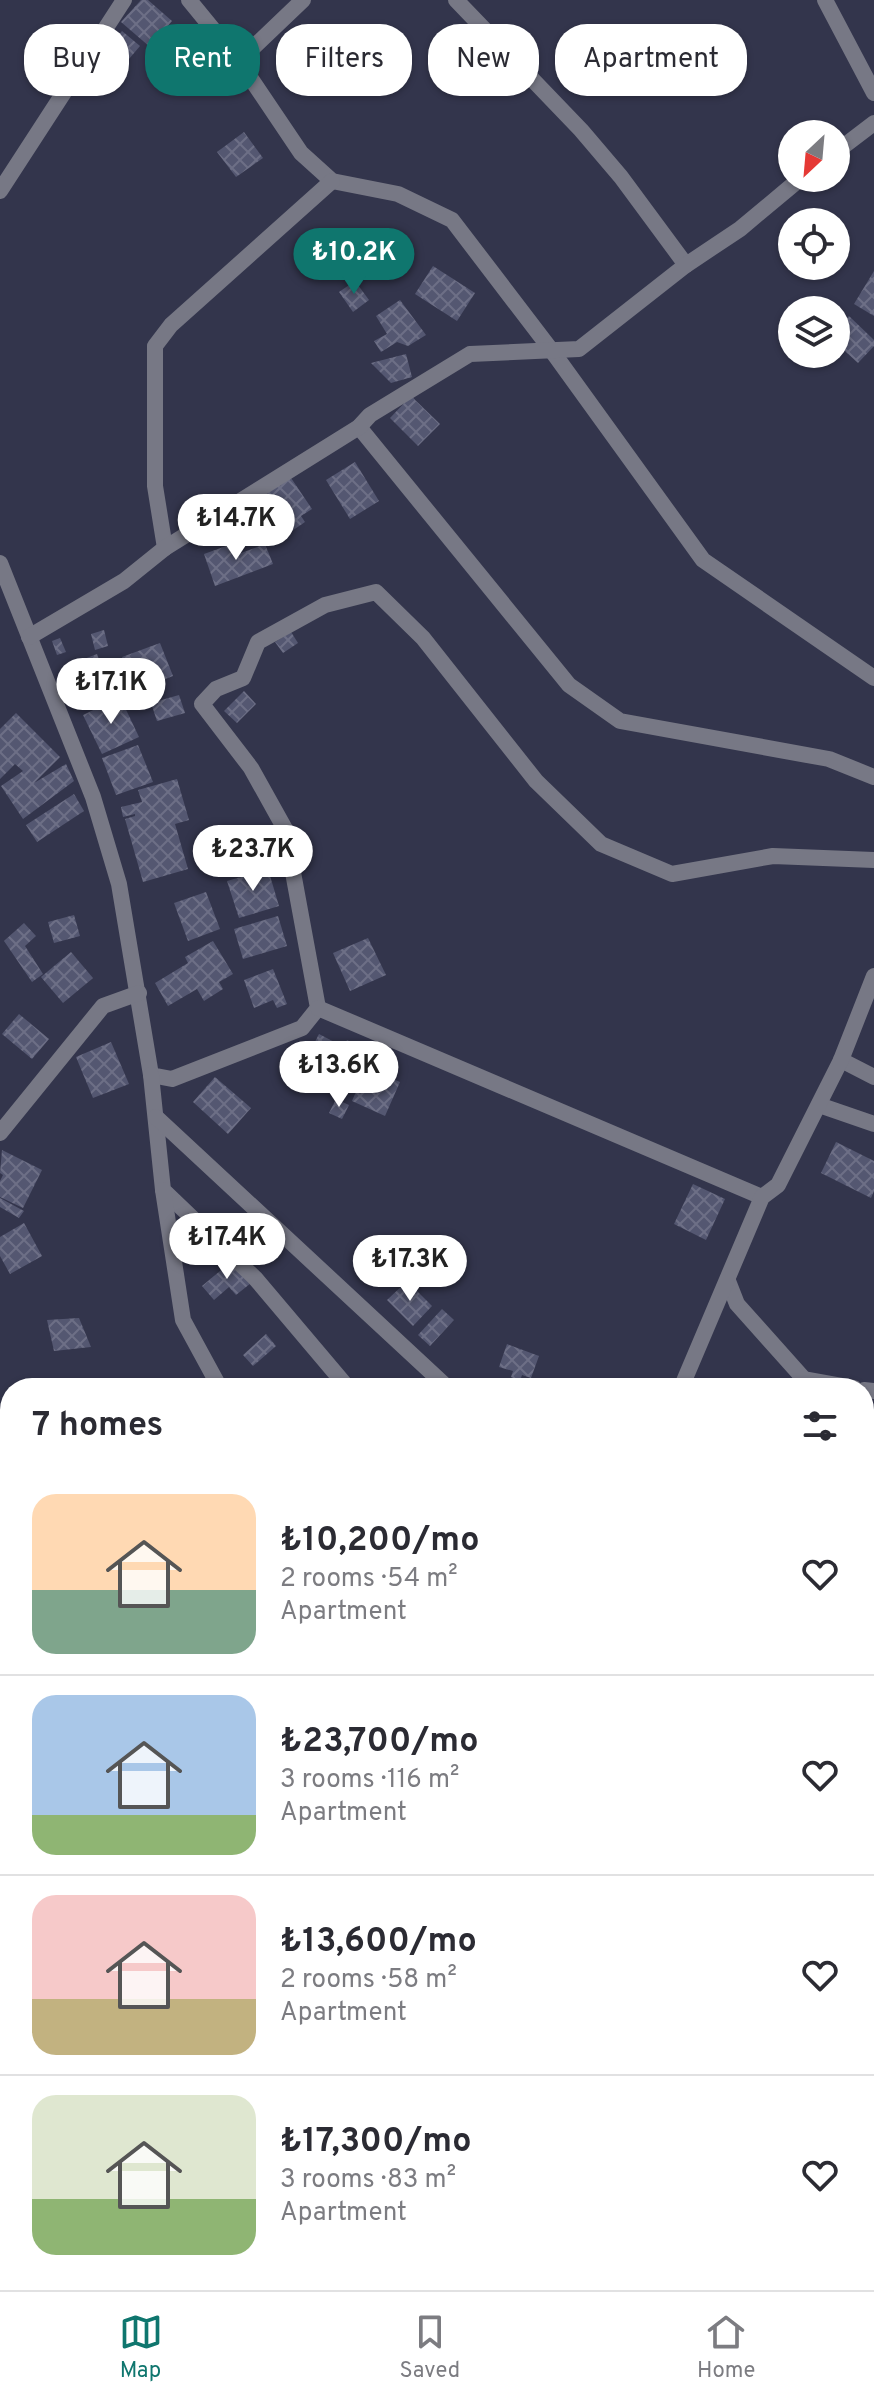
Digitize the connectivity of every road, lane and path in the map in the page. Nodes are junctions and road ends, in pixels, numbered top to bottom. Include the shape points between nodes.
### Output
1 (124, 0) edge
2 (189, 0) edge
3 (303, 0) edge
4 (456, 0) edge
5 (825, 0) edge
6 (209, 24) edge
7 (260, 41) edge
8 (260, 92) edge
9 (874, 93) edge
10 (874, 123) edge
11 (850, 141) edge
12 (332, 181) junction
13 (0, 191) edge
14 (784, 192) edge
15 (686, 265) junction
16 (552, 351) junction
17 (359, 427) junction
18 (165, 548) junction
19 (0, 563) edge
20 (29, 637) junction
21 (874, 678) edge
22 (874, 777) edge
23 (874, 860) edge
24 (874, 976) edge
25 (139, 993) junction
26 (318, 1008) junction
27 (841, 1060) junction
28 (151, 1075) junction
29 (874, 1077) edge
30 (819, 1105) junction
31 (156, 1117) junction
32 (874, 1124) edge
33 (0, 1133) edge
34 (163, 1190) junction
35 (762, 1197) junction
36 (728, 1281) junction
37 (218, 1378) edge
38 (340, 1378) edge
39 (437, 1378) edge
40 (685, 1378) edge
41 (803, 1378) edge

1 - 13 street
2 - 6 street
3 - 7 street
4 - 15 street via 581,130
5 - 9 street
8 - 12 street via 301,153
10 - 11 street
12 - 16 street via 398,194 452,220
12 - 18 street via 171,325 155,346 155,486
14 - 15 street
15 - 16 street via 579,349
16 - 17 street via 470,354
16 - 21 street via 703,560
17 - 18 street
17 - 22 street via 569,685 620,721 829,759
18 - 20 street via 124,581
19 - 20 street
20 - 25 street via 93,797 119,884
23 - 26 street via 773,856 672,874 601,844 536,781 423,638 376,592 325,605 258,642 243,678 216,689 202,704 251,768 285,829
24 - 27 street
25 - 28 street
25 - 33 street via 103,1006
26 - 28 street via 302,1028 172,1079
26 - 35 street
27 - 29 street
27 - 30 street
28 - 31 street
30 - 32 street
30 - 35 street via 778,1185
31 - 34 street
31 - 39 street
34 - 37 street via 185,1305
34 - 38 street via 255,1278
35 - 36 street
36 - 40 street
36 - 41 street via 737,1304

